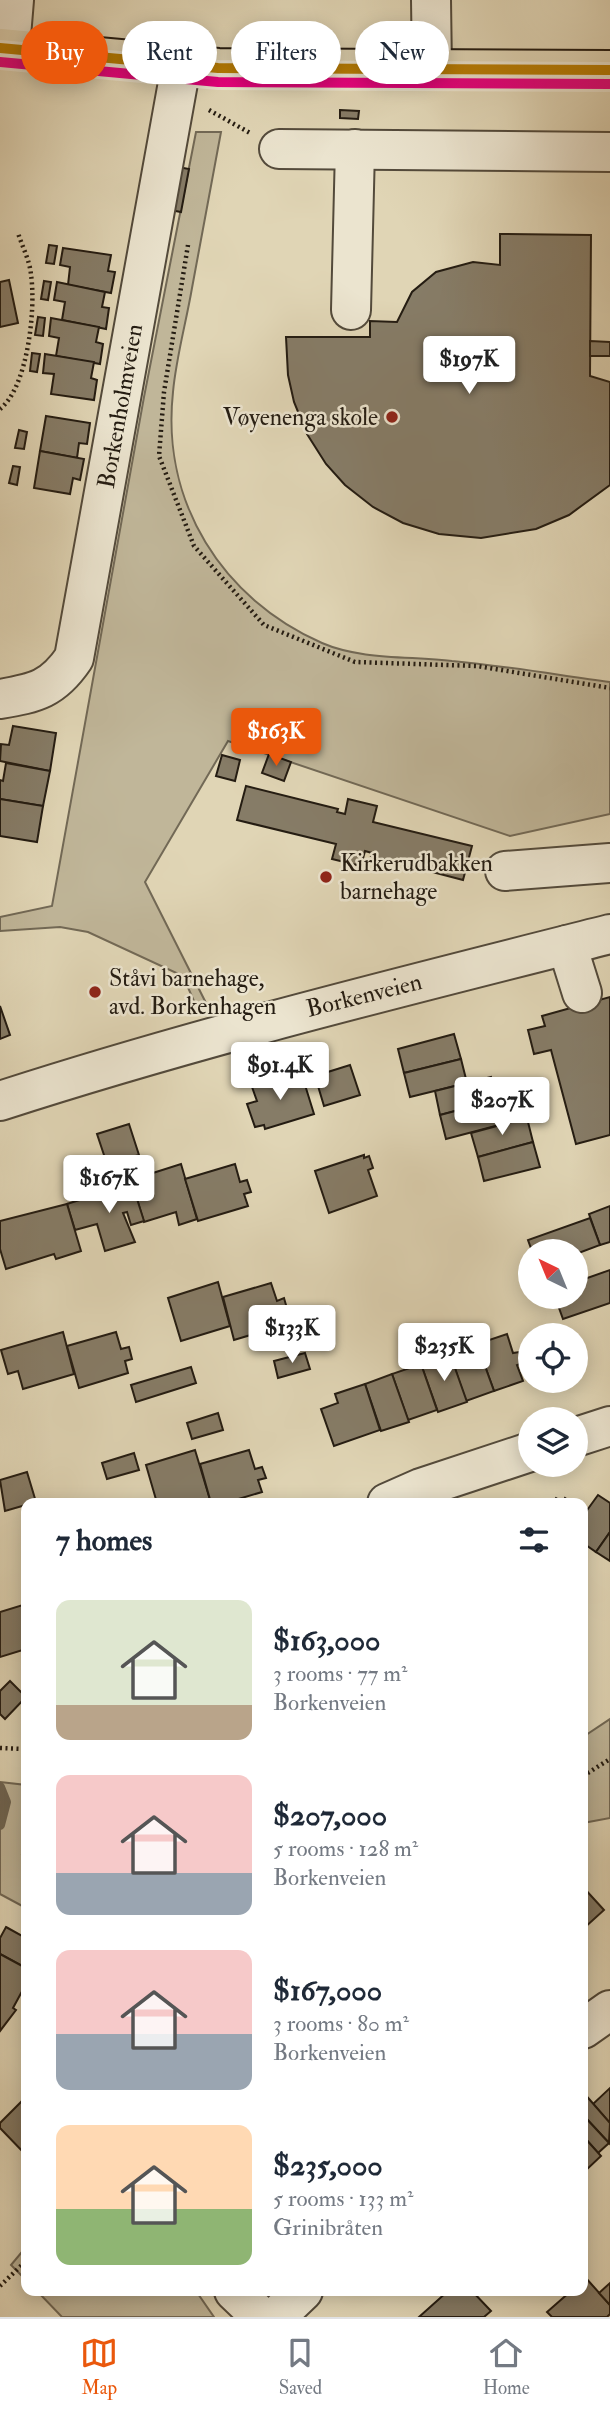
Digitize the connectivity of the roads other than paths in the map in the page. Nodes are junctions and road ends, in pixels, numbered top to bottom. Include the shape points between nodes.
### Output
1 (14, 0) edge
2 (431, 0) edge
3 (431, 21) edge
4 (5, 48) edge
5 (122, 60) edge
6 (217, 66) edge
7 (355, 68) edge
8 (449, 69) edge
9 (610, 70) edge
10 (178, 84) edge
11 (279, 149) road end
12 (355, 149) junction
13 (610, 152) edge
14 (351, 310) dead end
15 (0, 699) edge
16 (610, 863) edge
17 (505, 871) dead end
18 (610, 934) edge
19 (567, 945) junction
20 (582, 993) dead end
21 (0, 1101) edge
22 (610, 1426) edge
23 (588, 1433) edge
24 (518, 1456) edge
25 (398, 1498) edge
26 (610, 2010) edge
27 (588, 2025) edge
28 (239, 2296) edge
29 (298, 2296) edge
30 (261, 2317) edge
31 (276, 2317) edge

1 - 4 street
2 - 3 street
4 - 5 main road
6 - 7 main road
8 - 9 main road
10 - 15 street, Borkenholmveien via 74,658 61,678 35,693
11 - 12 street
12 - 13 street
12 - 14 street
16 - 17 street
18 - 19 street, Borkenveien
19 - 20 street
19 - 21 street, Borkenveien via 280,1017
22 - 23 street
24 - 25 street
26 - 27 street
28 - 30 street
29 - 31 street

